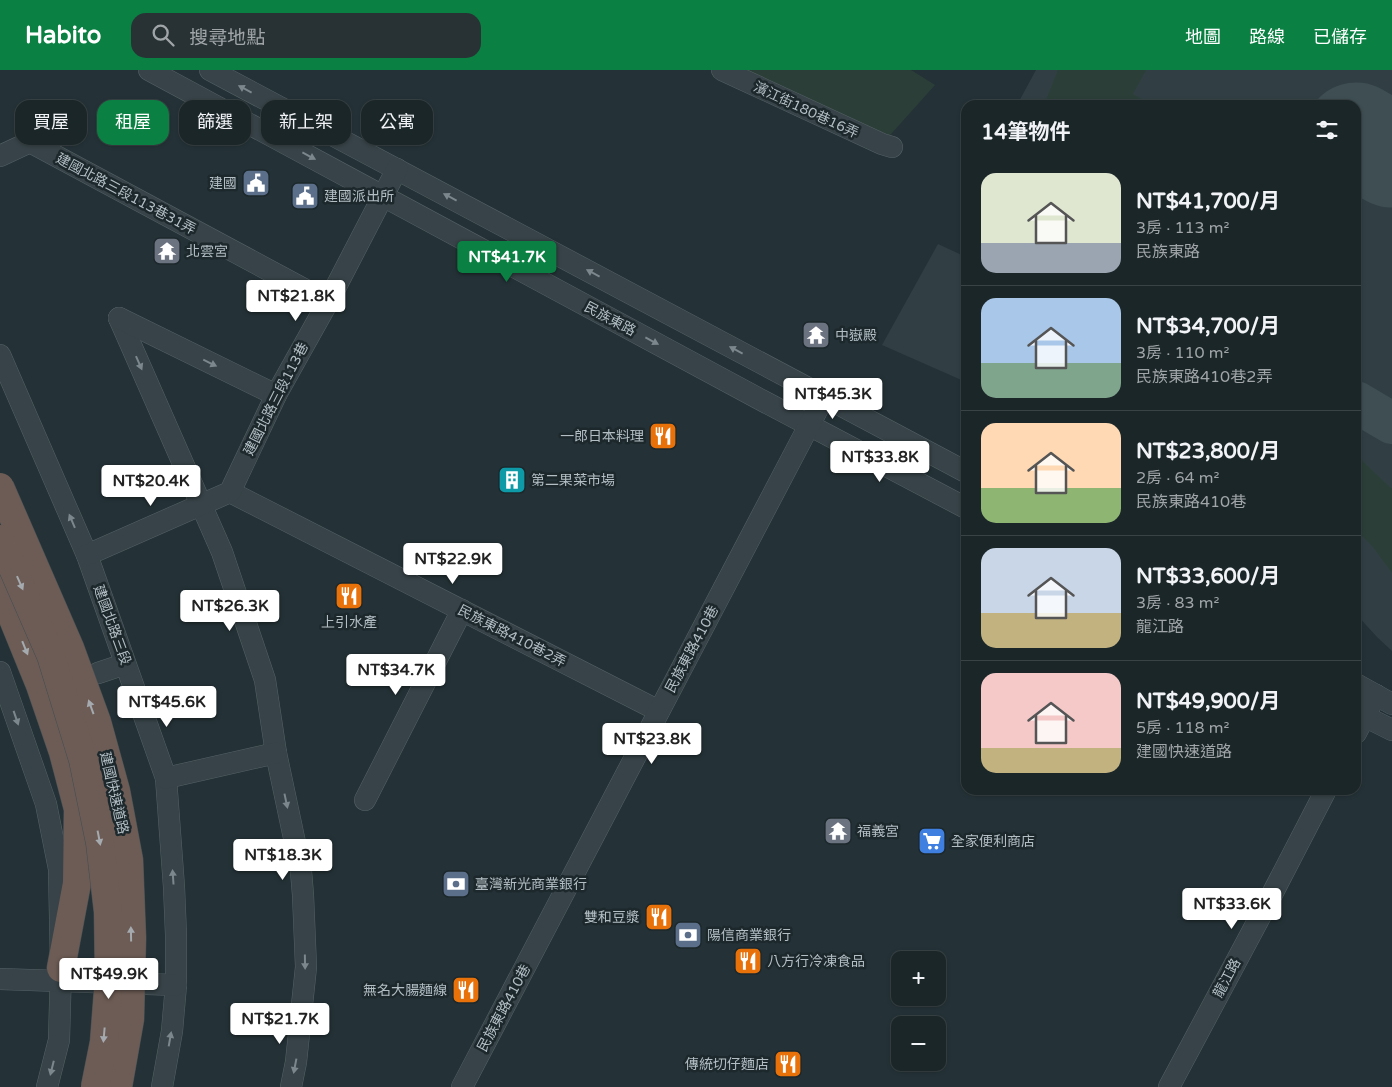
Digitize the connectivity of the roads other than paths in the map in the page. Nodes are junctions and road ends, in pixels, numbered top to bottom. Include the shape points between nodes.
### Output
1 (149, 70) edge
2 (210, 70) edge
3 (722, 70) edge
4 (267, 100) edge
5 (261, 130) edge
6 (288, 145) edge
7 (351, 145) edge
8 (892, 148) dead end
9 (0, 156) edge
10 (397, 169) junction
11 (383, 196) junction
12 (328, 302) junction
13 (0, 355) edge
14 (276, 395) junction
15 (824, 397) junction
16 (810, 426) junction
17 (961, 469) edge
18 (0, 487) edge
19 (230, 492) junction
20 (202, 505) junction
21 (961, 505) edge
22 (0, 539) edge
23 (87, 555) junction
24 (0, 587) edge
25 (462, 610) junction
26 (125, 664) junction
27 (0, 672) edge
28 (98, 673) dead end
29 (1361, 687) edge
30 (1384, 700) edge
31 (659, 711) junction
32 (1361, 718) edge
33 (1361, 721) edge
34 (1392, 730) edge
35 (276, 754) junction
36 (166, 778) junction
37 (1323, 795) edge
38 (365, 800) dead end
39 (61, 974) junction
40 (0, 979) edge
41 (176, 984) junction
42 (47, 1087) edge
43 (95, 1087) edge
44 (118, 1087) edge
45 (162, 1087) edge
46 (291, 1087) edge
47 (462, 1087) edge
48 (1169, 1087) edge

1 - 5 street, 民族東路
4 -> 2 street
3 - 8 street, 濱江街180巷16弄
6 -> 11 street, 民族東路
7 - 10 street
9 - 12 street, 建國北路三段113巷31弄 via 30,142
10 - 11 street, 建國北路三段113巷
15 -> 10 street
11 - 12 street, 建國北路三段113巷
11 -> 16 street, 民族東路
12 - 14 street, 建國北路三段113巷
23 -> 13 street, 建國北路三段
14 - 19 street, 建國北路三段113巷
14 - 20 street via 119,318
15 - 16 street, 民族東路410巷
15 - 17 street
16 - 21 street, 民族東路
16 - 31 street, 民族東路410巷
44 -> 18 highway, 建國快速道路, bridge via 130,1019 132,938 129,860 116,791 97,722 70,648
19 - 20 street
19 - 25 street, 民族東路410巷2弄
20 - 23 street
20 - 35 street via 222,552 265,680
22 -> 43 highway, 建國快速道路, bridge via 52,656 83,760 100,843 108,912 109,977 104,1042
23 - 26 street, 建國北路三段
24 -> 39 highway via 64,752 78,809 77,883
25 - 31 street, 民族東路410巷2弄
25 - 38 street
26 - 28 street
26 - 36 street, 建國北路三段
27 -> 39 street via 46,804 60,869
29 - 30 street
30 - 32 street
31 - 47 street, 民族東路410巷
33 - 34 street
35 - 36 street
35 -> 46 street via 301,871 306,967
41 -> 36 street, 建國北路三段 via 176,916
37 - 48 street, 龍江路
39 - 40 street
39 - 41 street
39 -> 42 street via 59,1040
45 -> 41 street, 建國北路三段

